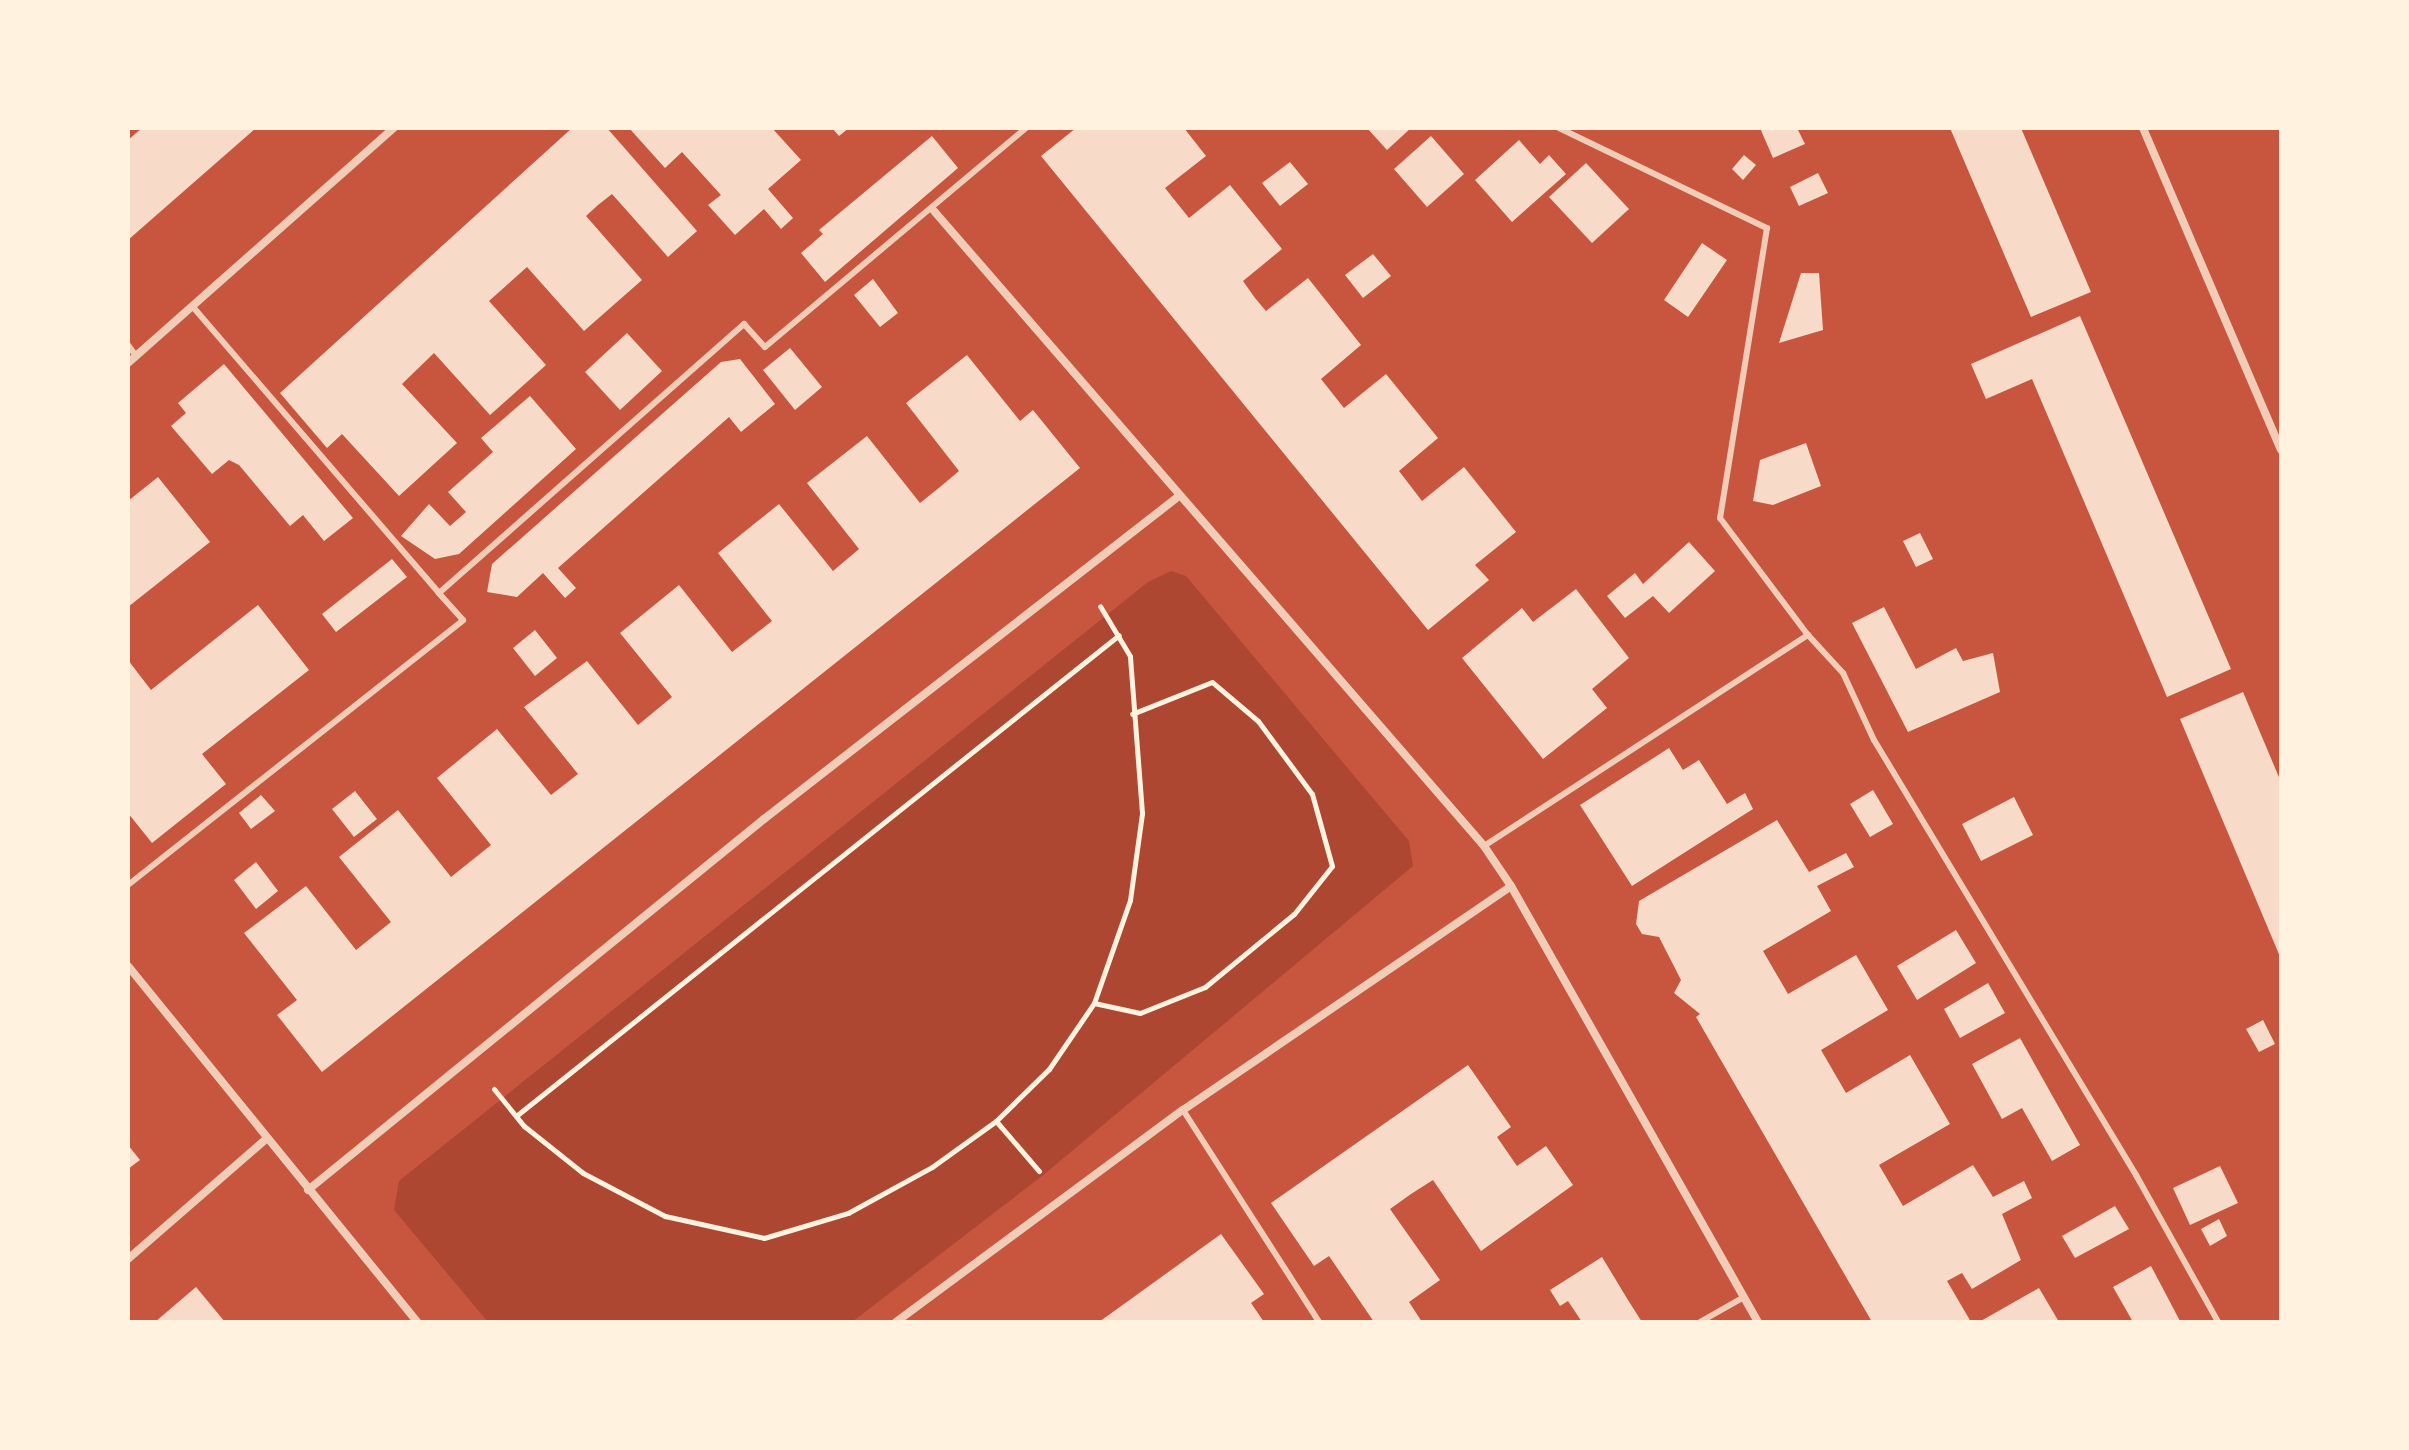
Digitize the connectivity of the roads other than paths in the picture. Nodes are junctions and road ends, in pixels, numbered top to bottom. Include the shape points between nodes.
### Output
1 (394, 128) edge
2 (1026, 128) edge
3 (1559, 128) edge
4 (2143, 128) edge
5 (934, 211) junction
6 (193, 307) junction
7 (128, 345) edge
8 (136, 356) junction
9 (128, 363) edge
10 (2281, 450) edge
11 (1179, 496) junction
12 (439, 593) junction
13 (1808, 635) junction
14 (1484, 846) junction
15 (128, 885) edge
16 (1511, 886) junction
17 (128, 966) edge
18 (1183, 1110) junction
19 (266, 1139) junction
20 (308, 1190) junction
21 (128, 1259) edge
22 (1744, 1297) junction
23 (417, 1322) edge
24 (896, 1322) edge
25 (1319, 1322) edge
26 (1700, 1322) edge
27 (1758, 1322) edge
28 (2218, 1322) edge

1 - 6 street
2 - 5 lane
3 - 13 lane via 1767,228 1720,518
4 - 10 street
5 - 11 street
5 - 12 lane via 765,347 744,324
6 - 8 street
6 - 12 lane
7 - 8 lane
8 - 9 street
11 - 14 street
11 - 20 street via 764,819
12 - 15 lane via 463,620
13 - 14 lane
13 - 28 lane via 1843,673 1874,740 2136,1175
14 - 16 street
16 - 18 street
16 - 22 street
17 - 19 street
18 - 24 street
18 - 25 lane
19 - 20 street
19 - 21 street
20 - 23 street
22 - 26 lane
22 - 27 street

